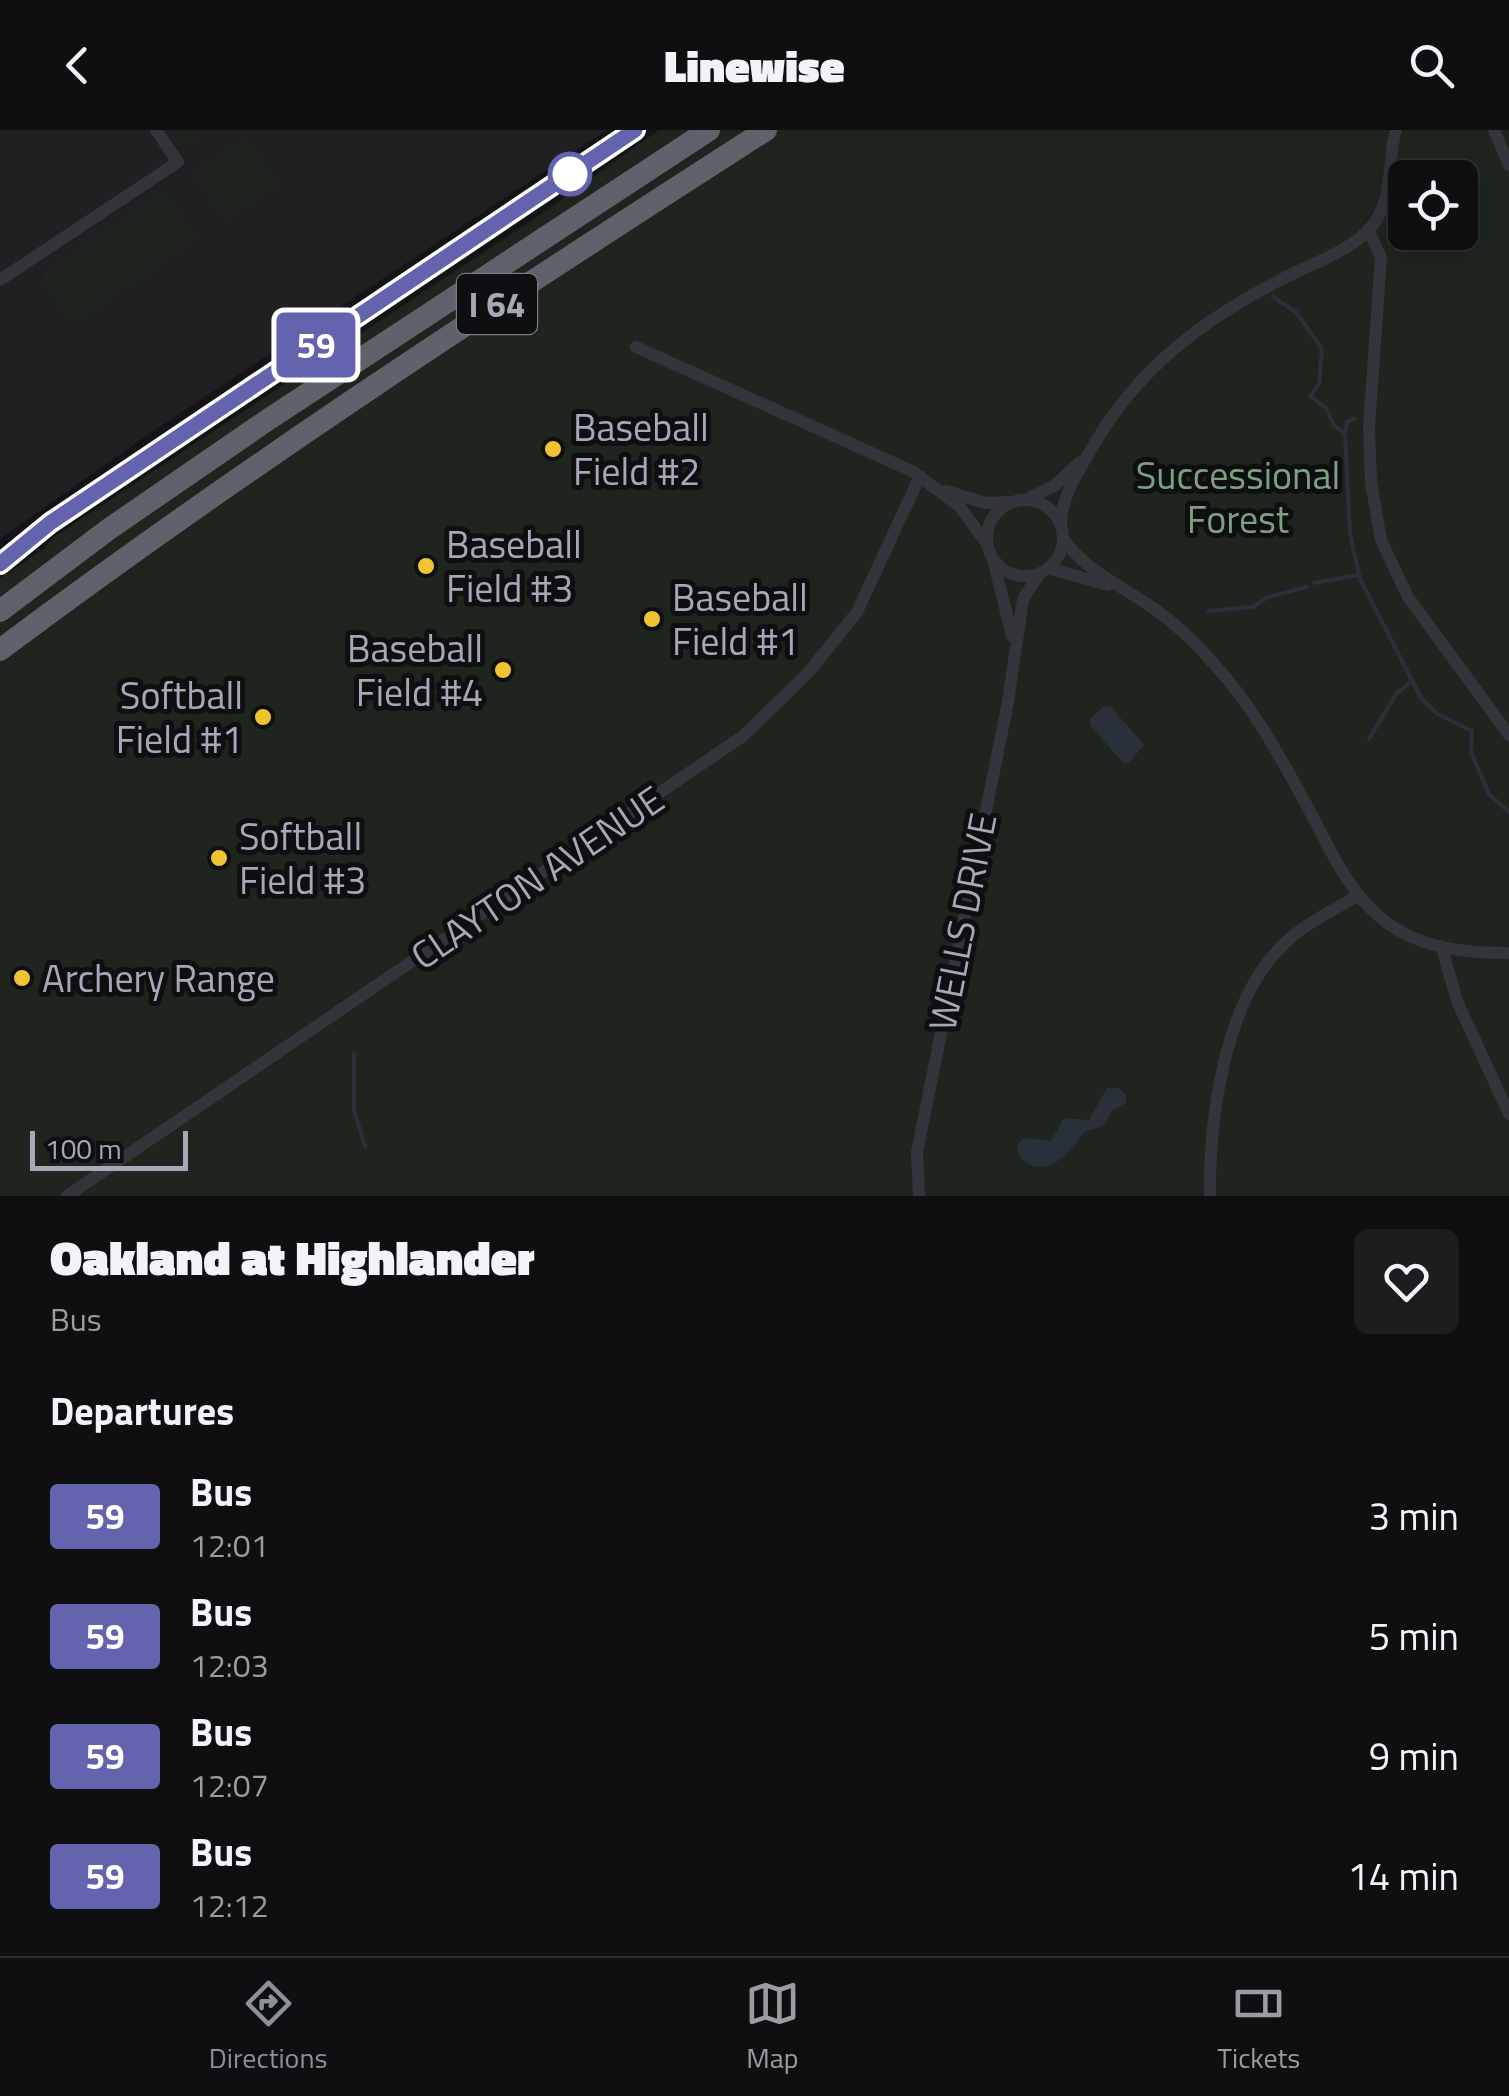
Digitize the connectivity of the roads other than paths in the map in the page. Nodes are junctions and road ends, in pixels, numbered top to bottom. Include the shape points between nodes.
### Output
1 (156, 130) edge
2 (635, 130) edge
3 (710, 130) edge
4 (766, 130) edge
5 (1396, 130) edge
6 (1485, 130) edge
7 (1494, 130) edge
8 (1506, 159) edge
9 (1368, 230) junction
10 (0, 280) edge
11 (636, 346) dead end
12 (1089, 453) junction
13 (920, 476) junction
14 (938, 488) junction
15 (1027, 499) junction
16 (1012, 502) junction
17 (50, 523) junction
18 (1062, 532) junction
19 (0, 548) edge
20 (989, 549) junction
21 (0, 564) edge
22 (1044, 570) junction
23 (1124, 590) junction
24 (0, 612) edge
25 (1014, 648) junction
26 (0, 650) edge
27 (1509, 735) edge
28 (1358, 896) junction
29 (1442, 948) junction
30 (1509, 953) edge
31 (1509, 1114) edge
32 (67, 1196) edge
33 (919, 1196) edge
34 (1210, 1196) edge

1 - 10 street via 178,162
2 - 17 street
3 - 24 highway, I 64 via 252,431
4 - 26 highway, I 64 via 278,450
5 - 9 street via 1387,194
6 - 8 street
7 - 8 street
9 - 12 street via 1184,338 1127,394
9 - 27 street via 1381,257 1369,428 1375,520 1408,597
11 - 13 street
12 - 15 street via 1060,481
12 - 18 street via 1066,496
13 - 14 street
13 - 32 street, CLAYTON AVENUE via 857,612 791,692 743,736
14 - 16 street via 976,501
14 - 20 street
15 - 16 street
15 - 18 street via 1047,506
16 - 20 street via 993,518
17 - 19 street
17 - 21 street
18 - 22 street
18 - 23 street via 1082,560
20 - 22 street via 1012,574
20 - 25 street, WELLS DRIVE
22 - 23 street
22 - 25 street, WELLS DRIVE via 1024,592
23 - 28 street via 1180,628 1232,684
25 - 33 street, WELLS DRIVE via 917,1152
28 - 29 street via 1395,929
28 - 34 street via 1291,938 1260,975 1215,1098
29 - 30 street
29 - 31 street

